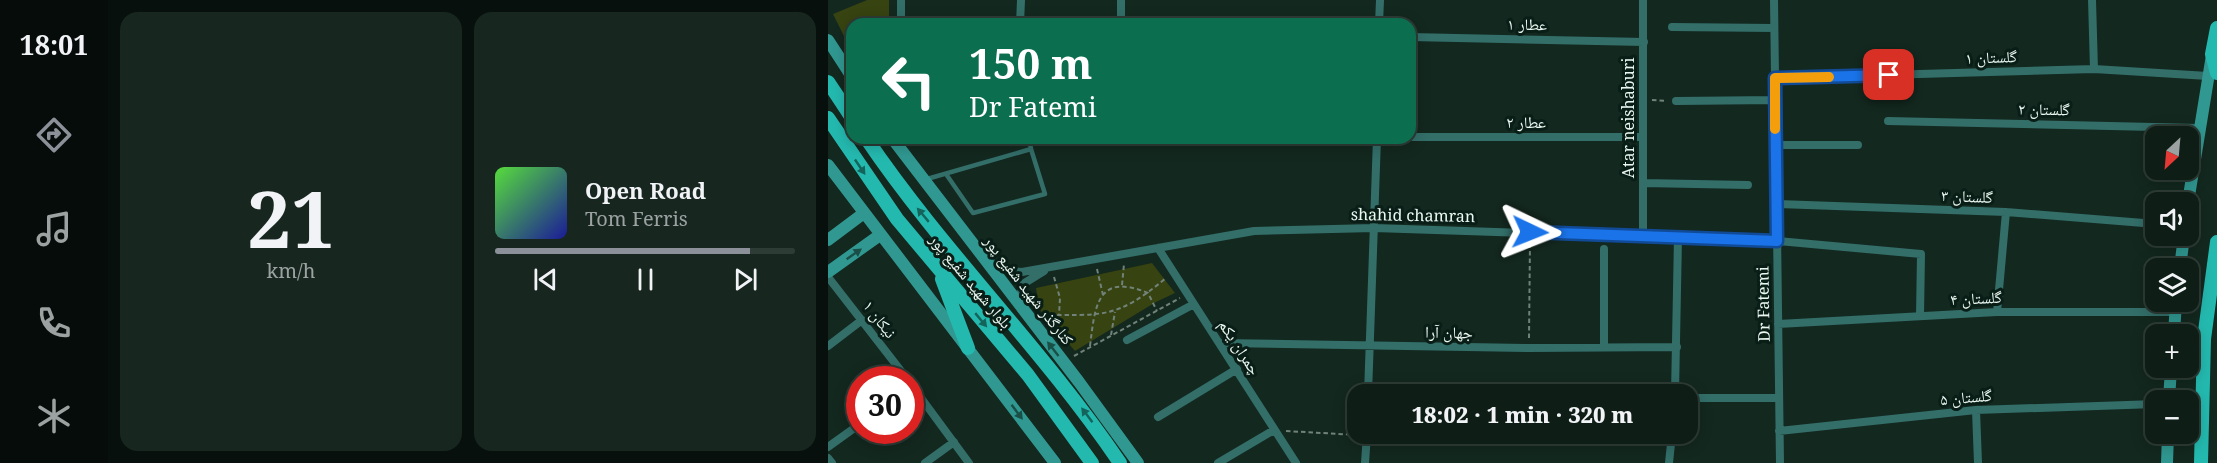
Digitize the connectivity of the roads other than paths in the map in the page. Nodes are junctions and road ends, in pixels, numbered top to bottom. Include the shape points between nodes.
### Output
1 (901, 0) edge
2 (1021, 0) edge
3 (1121, 0) edge
4 (1380, 0) edge
5 (1643, 0) edge
6 (1774, 0) edge
7 (2092, 0) edge
8 (901, 18) edge
9 (1020, 18) edge
10 (1121, 18) edge
11 (1379, 18) edge
12 (1672, 27) dead end
13 (1774, 28) junction
14 (2217, 28) edge
15 (1416, 37) edge
16 (828, 40) edge
17 (1644, 42) junction
18 (846, 68) edge
19 (2094, 69) junction
20 (2212, 75) edge
21 (1775, 78) junction
22 (828, 82) edge
23 (1775, 100) junction
24 (1676, 101) road end
25 (846, 109) edge
26 (828, 118) edge
27 (1888, 121) dead end
28 (2145, 127) edge
29 (2199, 128) edge
30 (1416, 137) edge
31 (1643, 137) junction
32 (870, 144) edge
33 (897, 144) edge
34 (1030, 144) edge
35 (1377, 144) edge
36 (1776, 145) junction
37 (1858, 145) dead end
38 (1031, 149) junction
39 (828, 165) edge
40 (946, 174) junction
41 (924, 180) junction
42 (1643, 183) junction
43 (1748, 185) dead end
44 (1776, 204) junction
45 (2006, 212) junction
46 (864, 213) junction
47 (2145, 223) edge
48 (1374, 228) junction
49 (880, 235) junction
50 (1643, 236) junction
51 (1678, 237) junction
52 (828, 240) edge
53 (1777, 241) junction
54 (2217, 242) edge
55 (1158, 248) junction
56 (1604, 249) dead end
57 (981, 256) junction
58 (1052, 267) junction
59 (938, 269) junction
60 (828, 272) edge
61 (828, 277) edge
62 (1194, 304) junction
63 (2145, 308) edge
64 (1024, 312) junction
65 (1997, 312) junction
66 (1920, 316) junction
67 (862, 320) junction
68 (2217, 320) edge
69 (1778, 324) junction
70 (2204, 339) junction
71 (1127, 340) dead end
72 (1220, 343) junction
73 (828, 346) edge
74 (1369, 346) junction
75 (1604, 347) junction
76 (1677, 347) junction
77 (968, 348) junction
78 (896, 366) edge
79 (1237, 369) junction
80 (1368, 384) edge
81 (1675, 384) edge
82 (1698, 398) edge
83 (1779, 398) junction
84 (924, 402) edge
85 (2145, 404) edge
86 (1976, 410) junction
87 (1158, 417) dead end
88 (1274, 430) junction
89 (1779, 431) junction
90 (846, 434) edge
91 (954, 442) junction
92 (1366, 444) edge
93 (1671, 444) edge
94 (2168, 444) edge
95 (828, 447) edge
96 (828, 458) edge
97 (832, 463) edge
98 (925, 463) edge
99 (969, 463) edge
100 (1055, 463) edge
101 (1092, 463) edge
102 (1120, 463) edge
103 (1138, 463) edge
104 (1218, 463) edge
105 (1296, 463) edge
106 (1365, 463) edge
107 (1669, 463) edge
108 (1780, 463) edge
109 (1978, 463) edge
110 (2167, 463) edge
111 (2201, 463) edge

1 - 8 street
2 - 9 street
3 - 10 street
4 - 11 street
5 - 17 street, Atar neishaburi
6 - 13 street, Dr Fatemi
7 - 19 street
12 - 13 street
13 - 21 street, Dr Fatemi
14 - 20 main road
15 - 17 street, عطار ۱
16 - 18 main road
17 - 31 street, Atar neishaburi
19 - 20 street, گلستان ۱
19 - 21 street, گلستان ۱
20 - 29 main road
21 - 23 street, Dr Fatemi
22 - 25 main road
23 - 24 street
23 - 36 street, Dr Fatemi
26 -> 59 main road, بلوار شهید شفیع پور via 882,200
27 - 28 street, گلستان ۲
30 - 31 street, عطار ۲
31 - 42 street, Atar neishaburi
102 -> 32 main road, بلوار شهید شفیع پور via 1088,416 912,202
33 - 41 main road, کنارگذر شهید شفیع پور
34 - 38 lane
35 - 48 street
36 - 37 street
36 - 44 street, Dr Fatemi
38 - 40 lane
38 - 40 lane via 1045,194 973,213
39 - 46 main road
40 - 41 lane
41 - 57 main road, کنارگذر شهید شفیع پور
42 - 43 street
42 - 50 street, Atar neishaburi
44 - 45 street, گلستان ۳
44 - 53 street, Dr Fatemi
45 - 47 street, گلستان ۳
45 - 65 street
46 - 49 main road
46 - 52 main road
48 - 50 street, shahid chamran
48 - 55 street, shahid chamran via 1254,231
48 - 74 street
60 -> 49 main road
49 - 77 main road
50 - 51 street, shahid chamran
51 - 53 street, shahid chamran
51 - 76 street
53 - 66 street, shahid chamran via 1921,254
53 - 69 street, Dr Fatemi
54 - 70 main road
55 - 58 street, shahid chamran
55 - 62 street, چمران یکم
56 - 75 street
57 - 58 street, shahid chamran via 1011,271
57 - 64 main road, کنارگذر شهید شفیع پور
58 - 64 street via 1023,284 1019,298
59 - 77 main road
59 -> 101 main road, بلوار شهید شفیع پور via 1028,375
61 - 67 street, نیکان ۱
62 - 71 street
62 - 72 street, چمران یکم
63 - 65 street, گلستان ۴
103 -> 64 main road, کنارگذر شهید شفیع پور
65 - 66 street, گلستان ۴
66 - 69 street, گلستان ۴
67 - 73 street
67 - 78 street, نیکان ۱
68 - 70 main road via 2209,323
69 - 83 street, Dr Fatemi
70 - 111 main road
72 - 74 street, جهان آرا
72 - 79 street, چمران یکم
74 - 75 street, جهان آرا
74 - 80 street
75 - 76 street, جهان آرا
76 - 81 street
77 -> 100 main road
79 - 87 street
79 - 88 street, چمران یکم
82 - 83 street
83 - 89 street, Dr Fatemi
84 - 91 street, نیکان ۱
85 - 86 street, گلستان ۵
86 - 89 street, گلستان ۵
86 - 109 street
88 - 104 street
88 - 105 street, چمران یکم
89 - 108 street, Dr Fatemi
90 - 95 street
91 - 98 street
91 - 99 street, نیکان ۱
92 - 106 street
93 - 107 street
94 - 110 main road
96 - 97 street

